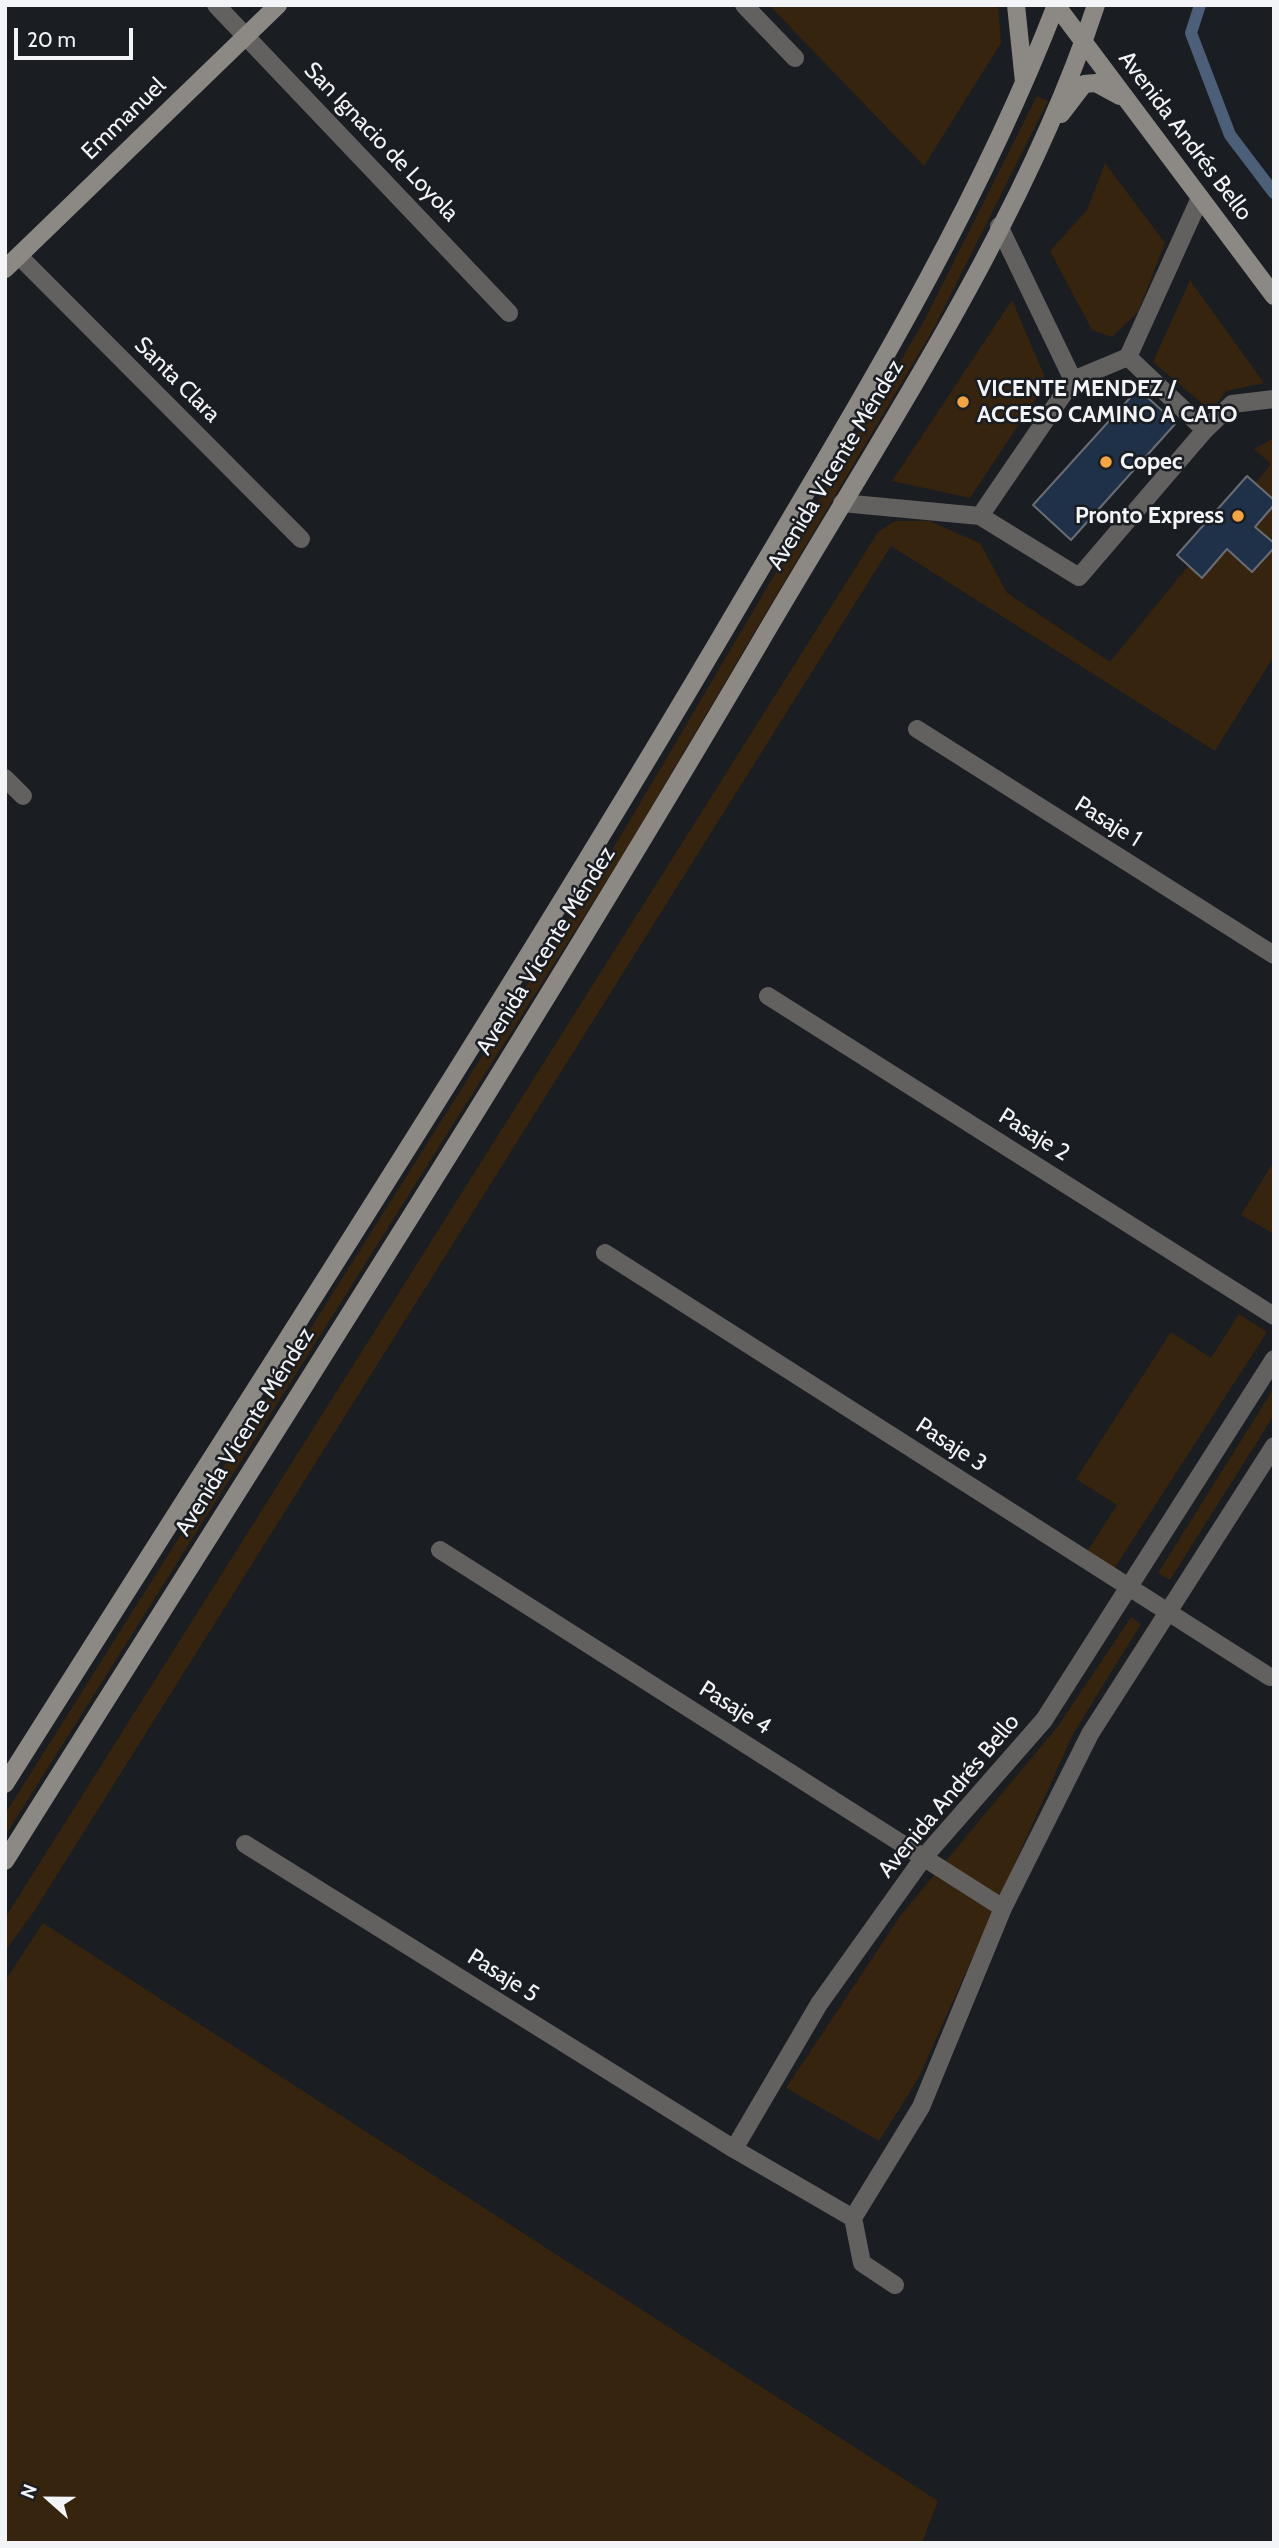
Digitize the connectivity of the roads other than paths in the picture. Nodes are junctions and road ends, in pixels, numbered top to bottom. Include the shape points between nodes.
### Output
1 (216, 5) edge
2 (278, 5) edge
3 (744, 5) edge
4 (1016, 5) edge
5 (1056, 5) edge
6 (1096, 5) edge
7 (246, 36) junction
8 (1084, 42) junction
9 (796, 58) dead end
10 (1024, 86) junction
11 (1129, 101) junction
12 (1037, 150) junction
13 (1200, 198) junction
14 (999, 226) junction
15 (19, 256) junction
16 (5, 269) edge
17 (1274, 296) edge
18 (509, 313) dead end
19 (1128, 357) junction
20 (1073, 380) junction
21 (1274, 399) edge
22 (1206, 430) junction
23 (842, 503) junction
24 (980, 516) junction
25 (301, 539) dead end
26 (917, 729) dead end
27 (5, 778) edge
28 (23, 796) dead end
29 (1274, 955) edge
30 (768, 996) dead end
31 (605, 1254) dead end
32 (1274, 1316) edge
33 (1274, 1359) edge
34 (1274, 1446) edge
35 (440, 1550) dead end
36 (1129, 1588) junction
37 (1167, 1612) junction
38 (1270, 1677) dead end
39 (5, 1784) edge
40 (245, 1844) dead end
41 (924, 1857) junction
42 (5, 1861) edge
43 (1003, 1908) junction
44 (734, 2149) junction
45 (853, 2218) junction
46 (895, 2285) dead end

1 - 7 street, San Ignacio de Loyola
2 - 7 main road, Emmanuel
3 - 9 street
4 - 10 main road
5 - 8 main road, Avenida Andrés Bello
5 - 10 main road, Avenida Vicente Méndez
6 - 8 main road, Avenida Vicente Méndez
7 - 15 main road, Emmanuel
7 - 18 street, San Ignacio de Loyola
8 - 11 main road, Avenida Andrés Bello
8 - 12 main road, Avenida Vicente Méndez
10 - 39 main road, Avenida Vicente Méndez via 934,266 849,418 608,827
11 - 12 main road via 1096,83 1084,84
11 - 13 main road, Avenida Andrés Bello
12 - 14 main road, Avenida Vicente Méndez
13 - 17 main road, Avenida Andrés Bello
13 - 19 street
14 - 20 street
14 - 23 main road, Avenida Vicente Méndez
15 - 16 main road, Emmanuel
15 - 25 street, Santa Clara
19 - 20 street
19 - 22 street
20 - 24 street
21 - 22 street via 1232,404
22 - 24 street via 1079,577
23 - 24 street
23 - 42 main road, Avenida Vicente Méndez via 638,851
26 - 29 street, Pasaje 1
27 - 28 street
30 - 32 street, Pasaje 2
31 - 36 street, Pasaje 3
33 - 36 street, Avenida Andrés Bello
34 - 37 street
35 - 41 street, Pasaje 4
36 - 37 street, Pasaje 3
36 - 41 street, Avenida Andrés Bello via 1044,1720
37 - 38 street, Pasaje 3
37 - 43 street via 1090,1734
40 - 44 street, Pasaje 5
41 - 43 street, Pasaje 4
41 - 44 street, Avenida Andrés Bello via 820,2004
43 - 45 street via 921,2107
44 - 45 street
45 - 46 street via 862,2263

